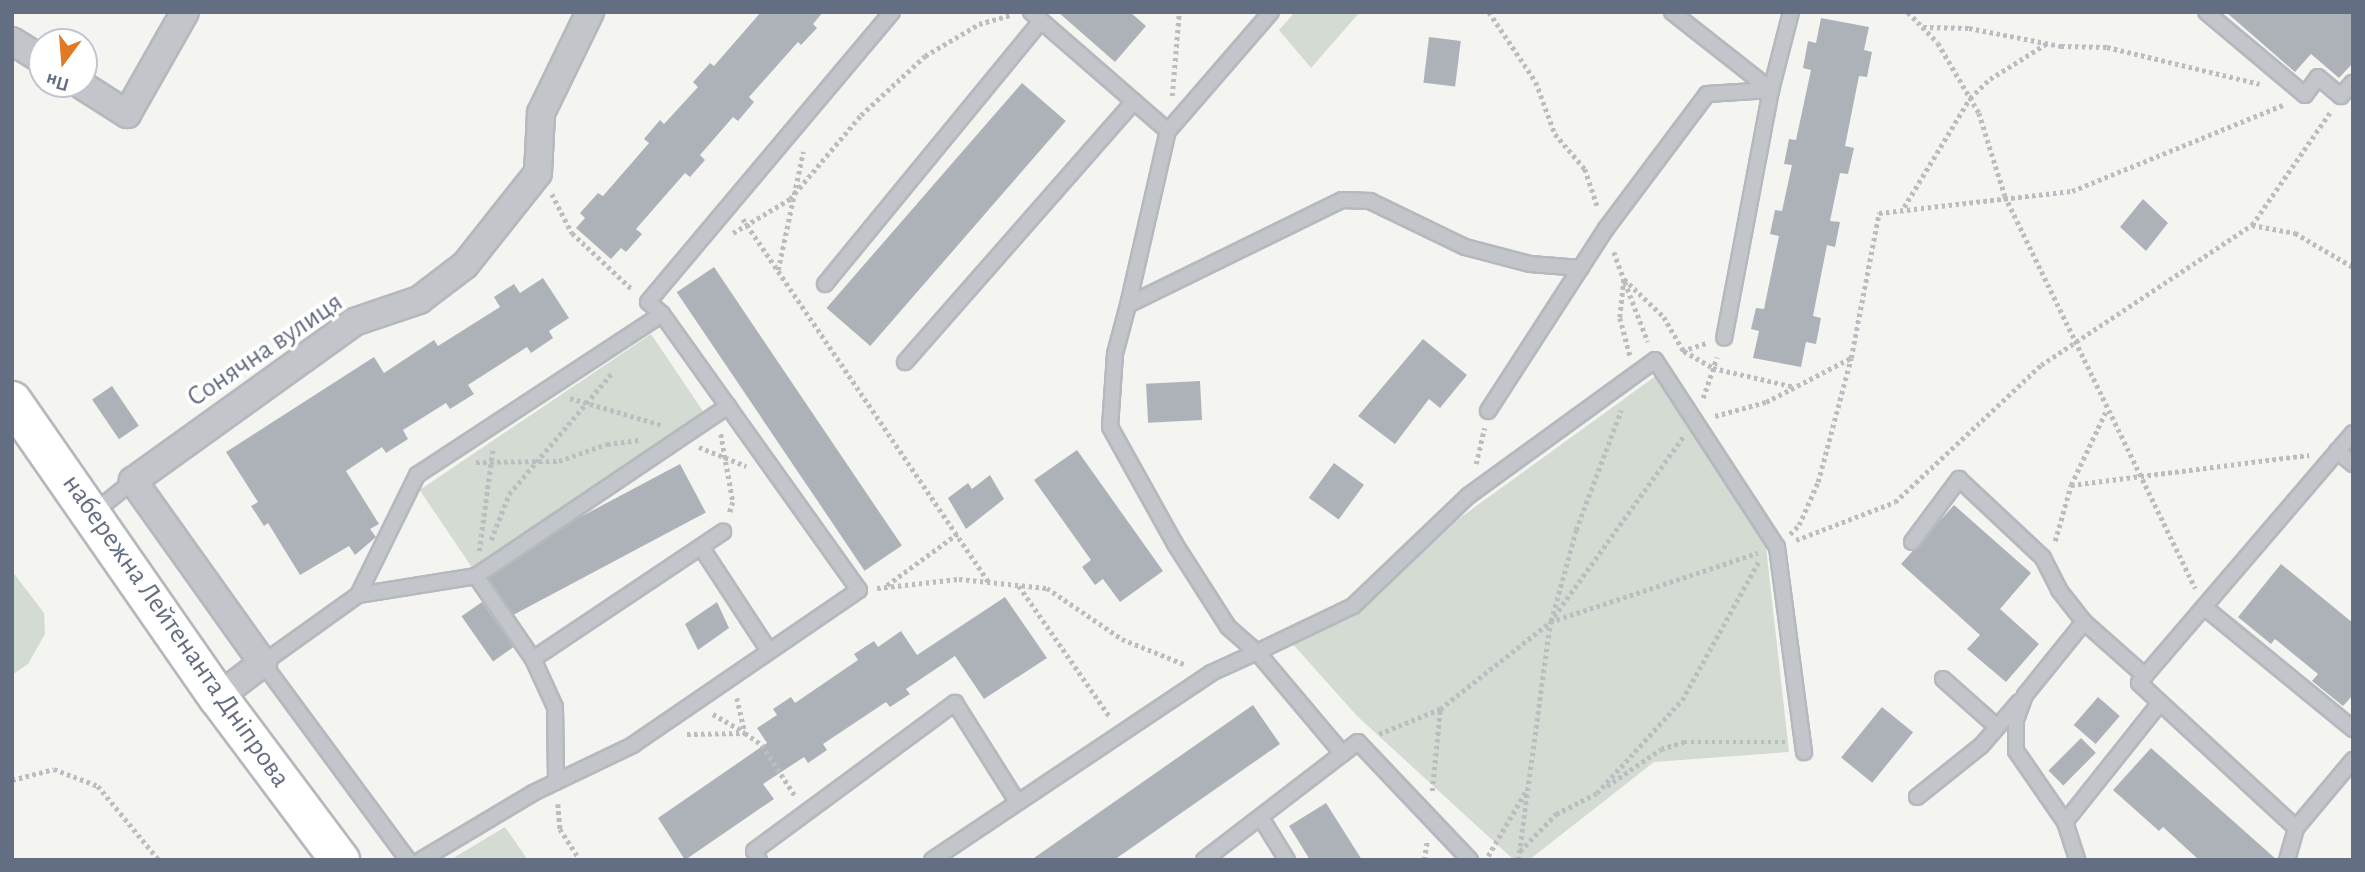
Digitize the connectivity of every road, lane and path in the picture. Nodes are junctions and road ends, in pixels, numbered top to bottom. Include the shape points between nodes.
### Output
1 (185, 12) edge
2 (590, 12) edge
3 (892, 12) edge
4 (1021, 12) edge
5 (1179, 12) edge
6 (1271, 12) edge
7 (1489, 12) edge
8 (1672, 12) edge
9 (1791, 12) edge
10 (1908, 12) edge
11 (2206, 12) edge
12 (1036, 17) edge
13 (1923, 27) junction
14 (12, 41) edge
15 (2046, 44) junction
16 (28, 51) edge
17 (2353, 82) edge
18 (1771, 90) junction
19 (98, 95) edge
20 (2305, 95) junction
21 (2341, 96) junction
22 (1970, 98) junction
23 (1134, 101) junction
24 (816, 103) junction
25 (1168, 131) junction
26 (538, 173) junction
27 (2005, 195) junction
28 (790, 199) junction
29 (730, 201) junction
30 (1903, 208) junction
31 (2252, 225) junction
32 (748, 226) junction
33 (1605, 230) junction
34 (726, 237) dead end
35 (2353, 267) edge
36 (1581, 268) junction
37 (778, 271) junction
38 (1624, 279) junction
39 (825, 284) dead end
40 (648, 302) junction
41 (1128, 305) junction
42 (662, 314) junction
43 (1724, 338) junction
44 (2074, 343) junction
45 (1684, 351) junction
46 (1851, 358) junction
47 (1655, 360) junction
48 (905, 362) dead end
49 (620, 364) dead end
50 (1713, 368) junction
51 (1635, 373) junction
52 (1795, 387) junction
53 (12, 401) edge
54 (728, 406) junction
55 (1488, 411) joint
56 (2106, 411) junction
57 (496, 422) junction
58 (1694, 422) junction
59 (2353, 433) edge
60 (684, 436) junction
61 (2337, 451) junction
62 (492, 459) junction
63 (538, 460) junction
64 (467, 464) dead end
65 (2353, 464) edge
66 (2139, 477) junction
67 (133, 481) junction
68 (2071, 485) junction
69 (1468, 496) junction
70 (93, 513) junction
71 (723, 532) joint
72 (957, 534) junction
73 (1912, 542) dead end
74 (701, 547) junction
75 (1777, 547) junction
76 (2049, 569) junction
77 (476, 576) junction
78 (989, 582) junction
79 (1019, 585) junction
80 (885, 587) junction
81 (859, 590) junction
82 (358, 595) junction
83 (2204, 607) junction
84 (1550, 622) junction
85 (2084, 622) junction
86 (769, 651) junction
87 (1257, 652) junction
88 (533, 659) junction
89 (264, 663) junction
90 (1211, 673) junction
91 (2145, 676) junction
92 (732, 677) junction
93 (1943, 679) dead end
94 (2025, 695) junction
95 (218, 696) junction
96 (694, 703) junction
97 (2160, 703) junction
98 (1440, 709) junction
99 (1997, 727) junction
100 (2353, 729) edge
101 (745, 733) junction
102 (1120, 733) junction
103 (648, 736) junction
104 (1358, 743) junction
105 (1804, 747) joint
106 (1343, 754) junction
107 (2353, 760) edge
108 (12, 780) edge
109 (556, 782) junction
110 (1528, 787) junction
111 (1597, 793) junction
112 (1917, 797) dead end
113 (1016, 800) junction
114 (806, 813) junction
115 (1261, 818) junction
116 (1430, 820) junction
117 (2065, 822) junction
118 (2296, 828) junction
119 (1519, 852) junction
120 (159, 860) edge
121 (340, 860) edge
122 (408, 860) edge
123 (421, 860) edge
124 (580, 860) edge
125 (759, 860) edge
126 (932, 860) edge
127 (1204, 860) edge
128 (1287, 860) edge
129 (1470, 860) edge
130 (1486, 860) edge
131 (1518, 860) edge
132 (2077, 860) edge
133 (2287, 860) edge

1 - 19 street via 127,114
2 - 26 street via 541,113
3 - 24 lane
4 - 28 path via 979,24 925,56 861,116
5 - 25 path
6 - 25 lane
7 - 33 path via 1536,82 1555,134 1585,169
8 - 18 lane
9 - 18 lane
10 - 13 path
11 - 20 lane
12 - 23 lane
12 - 39 lane
13 - 15 path via 1969,28
13 - 22 path via 1938,43
14 - 16 street
15 - 20 path via 2107,47
15 - 22 path via 1990,79
17 - 21 lane
18 - 33 lane via 1707,94
18 - 43 lane
20 - 21 lane via 2318,77
20 - 27 path via 2072,191
21 - 31 path
22 - 27 path
22 - 30 path
23 - 25 lane
23 - 48 lane
24 - 28 path
24 - 29 lane
25 - 41 lane
26 - 40 path via 566,215 572,233
26 - 67 street, Сонячна вулиця via 465,265 447,279 419,300 354,322
27 - 30 path
27 - 44 path
28 - 32 path
28 - 37 path
29 - 32 path
29 - 40 lane
30 - 46 path via 1879,213
31 - 35 path via 2295,233
31 - 44 path
32 - 34 path
32 - 37 path
33 - 36 lane
33 - 38 path
36 - 41 lane via 1530,264 1465,247 1370,201 1342,200
36 - 55 lane
37 - 72 path
38 - 45 path via 1664,317
38 - 47 path
38 - 51 path via 1620,318
40 - 42 lane
41 - 87 lane via 1115,354 1110,427 1228,627
42 - 54 lane
42 - 57 lane
43 - 45 path
43 - 50 path
44 - 56 path
44 - 75 path via 2041,365 1895,502
45 - 47 path
45 - 50 path
46 - 52 path
46 - 75 path via 1818,482 1799,525
47 - 51 lane
47 - 58 lane
49 - 63 path
50 - 52 path
50 - 58 path
51 - 69 lane
51 - 84 path via 1576,530
52 - 58 path via 1766,402
53 - 70 main road, набережна Лейтенанта Дніпрова
54 - 60 lane
54 - 71 path via 721,429 733,502
54 - 81 lane
55 - 69 path
56 - 66 path
56 - 68 path
57 - 62 path
57 - 82 lane via 417,475
58 - 75 lane
58 - 84 path
59 - 61 lane
60 - 63 path via 607,443 559,461
60 - 77 lane
61 - 65 lane
61 - 66 path
61 - 83 lane
62 - 63 path
62 - 64 path
62 - 77 path
63 - 77 path via 509,494
66 - 68 path
66 - 83 path
67 - 70 lane
67 - 89 street
68 - 76 path
69 - 87 lane via 1353,606
70 - 95 main road, набережна Лейтенанта Дніпрова
71 - 74 lane
72 - 78 path
72 - 80 path
73 - 76 lane via 1959,479 2043,558
74 - 86 lane
74 - 88 lane
75 - 105 lane
76 - 85 lane
77 - 82 lane
77 - 88 lane
78 - 79 path
78 - 80 path via 959,579
79 - 90 path via 1047,588 1122,639
79 - 102 path
80 - 81 path
81 - 86 lane
82 - 89 lane
83 - 91 lane
83 - 100 lane
84 - 98 path
84 - 110 path
84 - 111 path via 1764,551 1682,700
85 - 91 lane
85 - 94 lane
86 - 92 lane
87 - 90 lane
87 - 106 lane
88 - 109 lane via 555,707
89 - 95 street
89 - 122 lane
90 - 102 lane
91 - 97 lane via 2139,683
92 - 96 lane
92 - 101 path
93 - 99 lane
94 - 99 lane
94 - 117 lane via 2016,720 2016,751
95 - 121 main road, набережна Лейтенанта Дніпрова
96 - 101 path
96 - 103 lane
97 - 117 lane
97 - 118 lane
98 - 104 path
98 - 116 path
99 - 112 lane via 1981,746
101 - 103 path
101 - 114 path via 762,745
102 - 113 lane
103 - 109 lane
104 - 106 lane
104 - 116 lane
105 - 111 path via 1684,742 1661,750
106 - 115 lane
107 - 118 lane
108 - 120 path via 54,769 98,786
109 - 123 lane
109 - 124 path via 560,829
110 - 119 path
110 - 130 path
111 - 119 path via 1556,814
113 - 114 lane via 955,703
113 - 126 lane
114 - 125 lane via 754,851
115 - 127 lane
115 - 128 lane
116 - 129 lane
117 - 132 lane
118 - 133 lane
119 - 131 path

